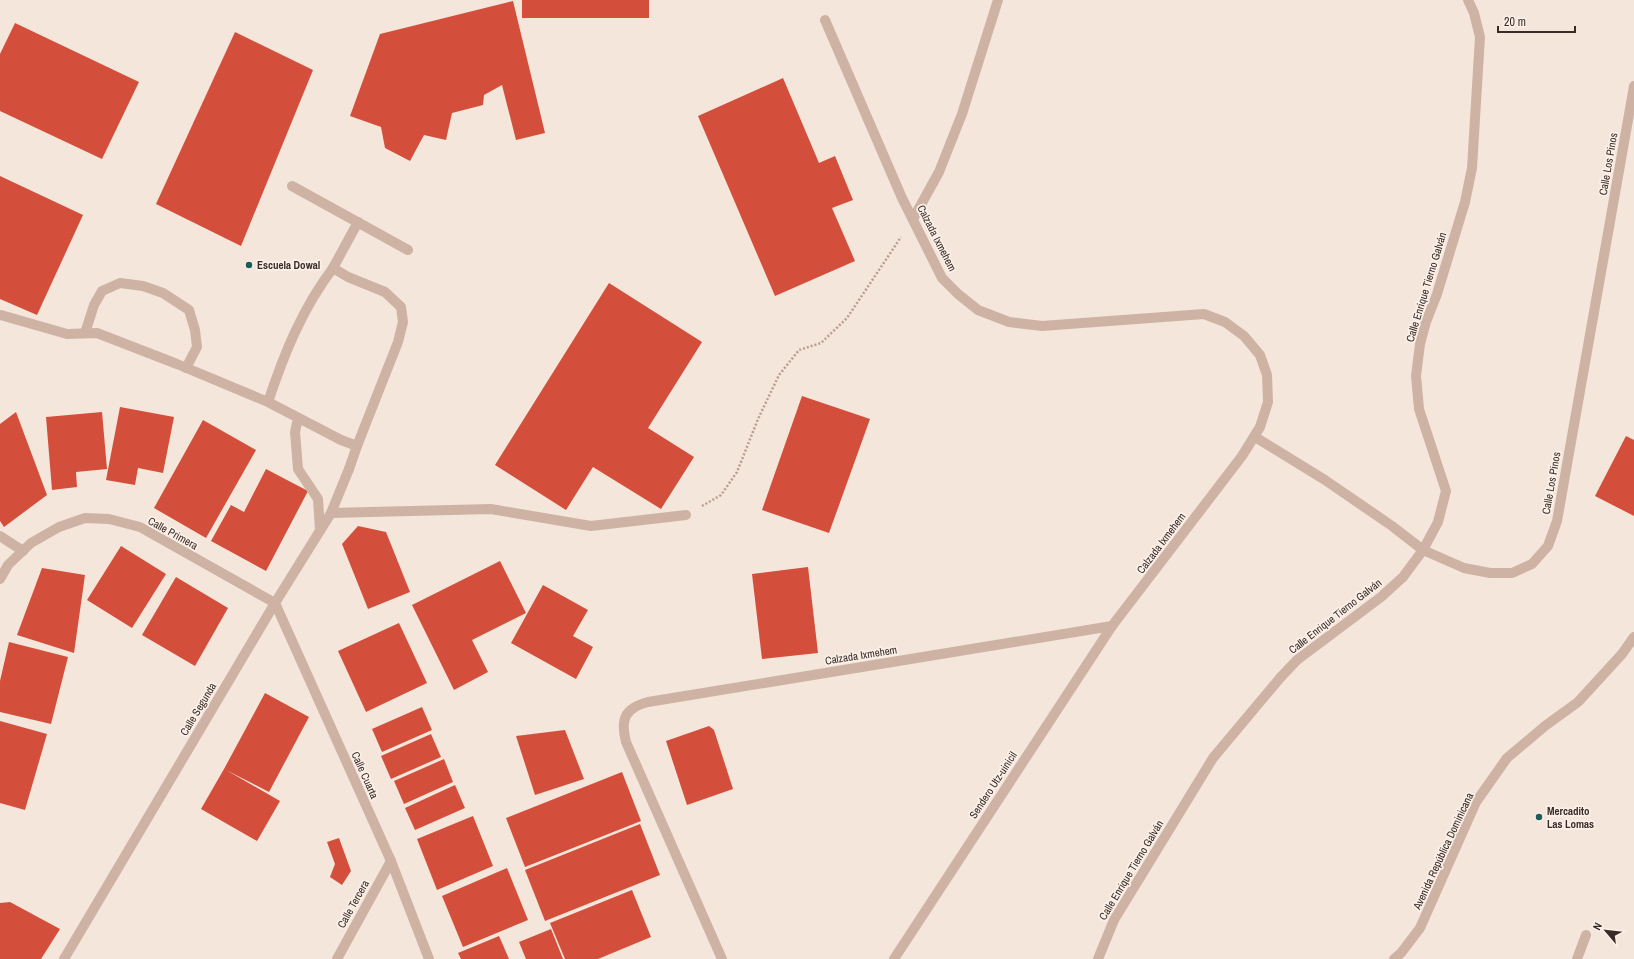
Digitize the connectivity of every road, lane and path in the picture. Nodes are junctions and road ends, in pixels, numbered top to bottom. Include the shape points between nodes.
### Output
1 (998, 0) edge
2 (1468, 0) edge
3 (826, 20) dead end
4 (1634, 86) edge
5 (292, 186) dead end
6 (913, 219) junction
7 (358, 222) junction
8 (408, 250) dead end
9 (333, 268) junction
10 (1, 315) dead end
11 (85, 333) junction
12 (186, 368) junction
13 (268, 402) junction
14 (298, 418) junction
15 (1254, 437) junction
16 (357, 446) junction
17 (331, 513) junction
18 (686, 515) joint
19 (320, 530) junction
20 (0, 536) edge
21 (1423, 550) junction
22 (23, 551) junction
23 (0, 579) edge
24 (275, 603) junction
25 (1112, 626) junction
26 (1634, 637) edge
27 (391, 862) junction
28 (1586, 935) dead end
29 (1400, 957) edge
30 (64, 959) edge
31 (337, 959) edge
32 (429, 959) edge
33 (722, 959) edge
34 (894, 959) edge
35 (1098, 959) edge
36 (1577, 959) edge

1 - 6 street via 962,114 938,172
2 - 21 street, Calle Enrique Tierno Galván via 1480,37 1472,168 1442,278 1420,344 1416,376 1419,409 1446,490 1438,522
3 - 6 street, Calzada Ixmehem
4 - 21 street, Calle Los Pinos via 1557,521 1548,546 1532,564 1512,573 1490,573 1464,568
5 - 7 street
6 - 15 street, Calzada Ixmehem via 942,278 978,310 1009,322 1042,326 1204,314 1225,322 1244,336 1260,355 1267,375 1268,402
6 - 18 path via 847,318 820,343 799,350 779,375 737,472 721,495
7 - 8 street
7 - 9 street
9 - 13 street via 306,308 283,358
9 - 16 street, Calle Segunda via 348,277 386,292 401,307 403,322 398,342
10 - 11 street via 67,334
11 - 12 street via 97,333
11 - 12 street via 94,305 102,291 120,283 143,286 163,293 188,310 195,330 197,347
12 - 13 street
13 - 14 street
14 - 16 street
14 - 19 street via 295,432 298,469 318,499
15 - 21 street, Calle Los Pinos via 1325,480
15 - 25 street, Calzada Ixmehem
16 - 17 street, Calle Segunda
17 - 18 street via 491,509 591,526
17 - 19 street, Calle Segunda
19 - 24 street, Calle Segunda
20 - 22 street
21 - 35 street, Calle Enrique Tierno Galván via 1403,577 1381,597 1297,660 1214,758 1114,920
22 - 23 street, Calle Primera via 8,565
22 - 24 street, Calle Primera via 31,543 59,527 85,518 109,519 140,527
24 - 27 street, Calle Cuarta
24 - 30 street, Calle Segunda
25 - 33 street, Calzada Ixmehem via 648,702 631,709 623,725 626,742
25 - 34 street, Sendero Utz-uinicil
26 - 29 street, Avenida República Dominicana via 1622,654 1578,702 1507,758 1476,802 1420,928
27 - 31 street, Calle Tercera
27 - 32 street, Calle Cuarta
28 - 36 street

